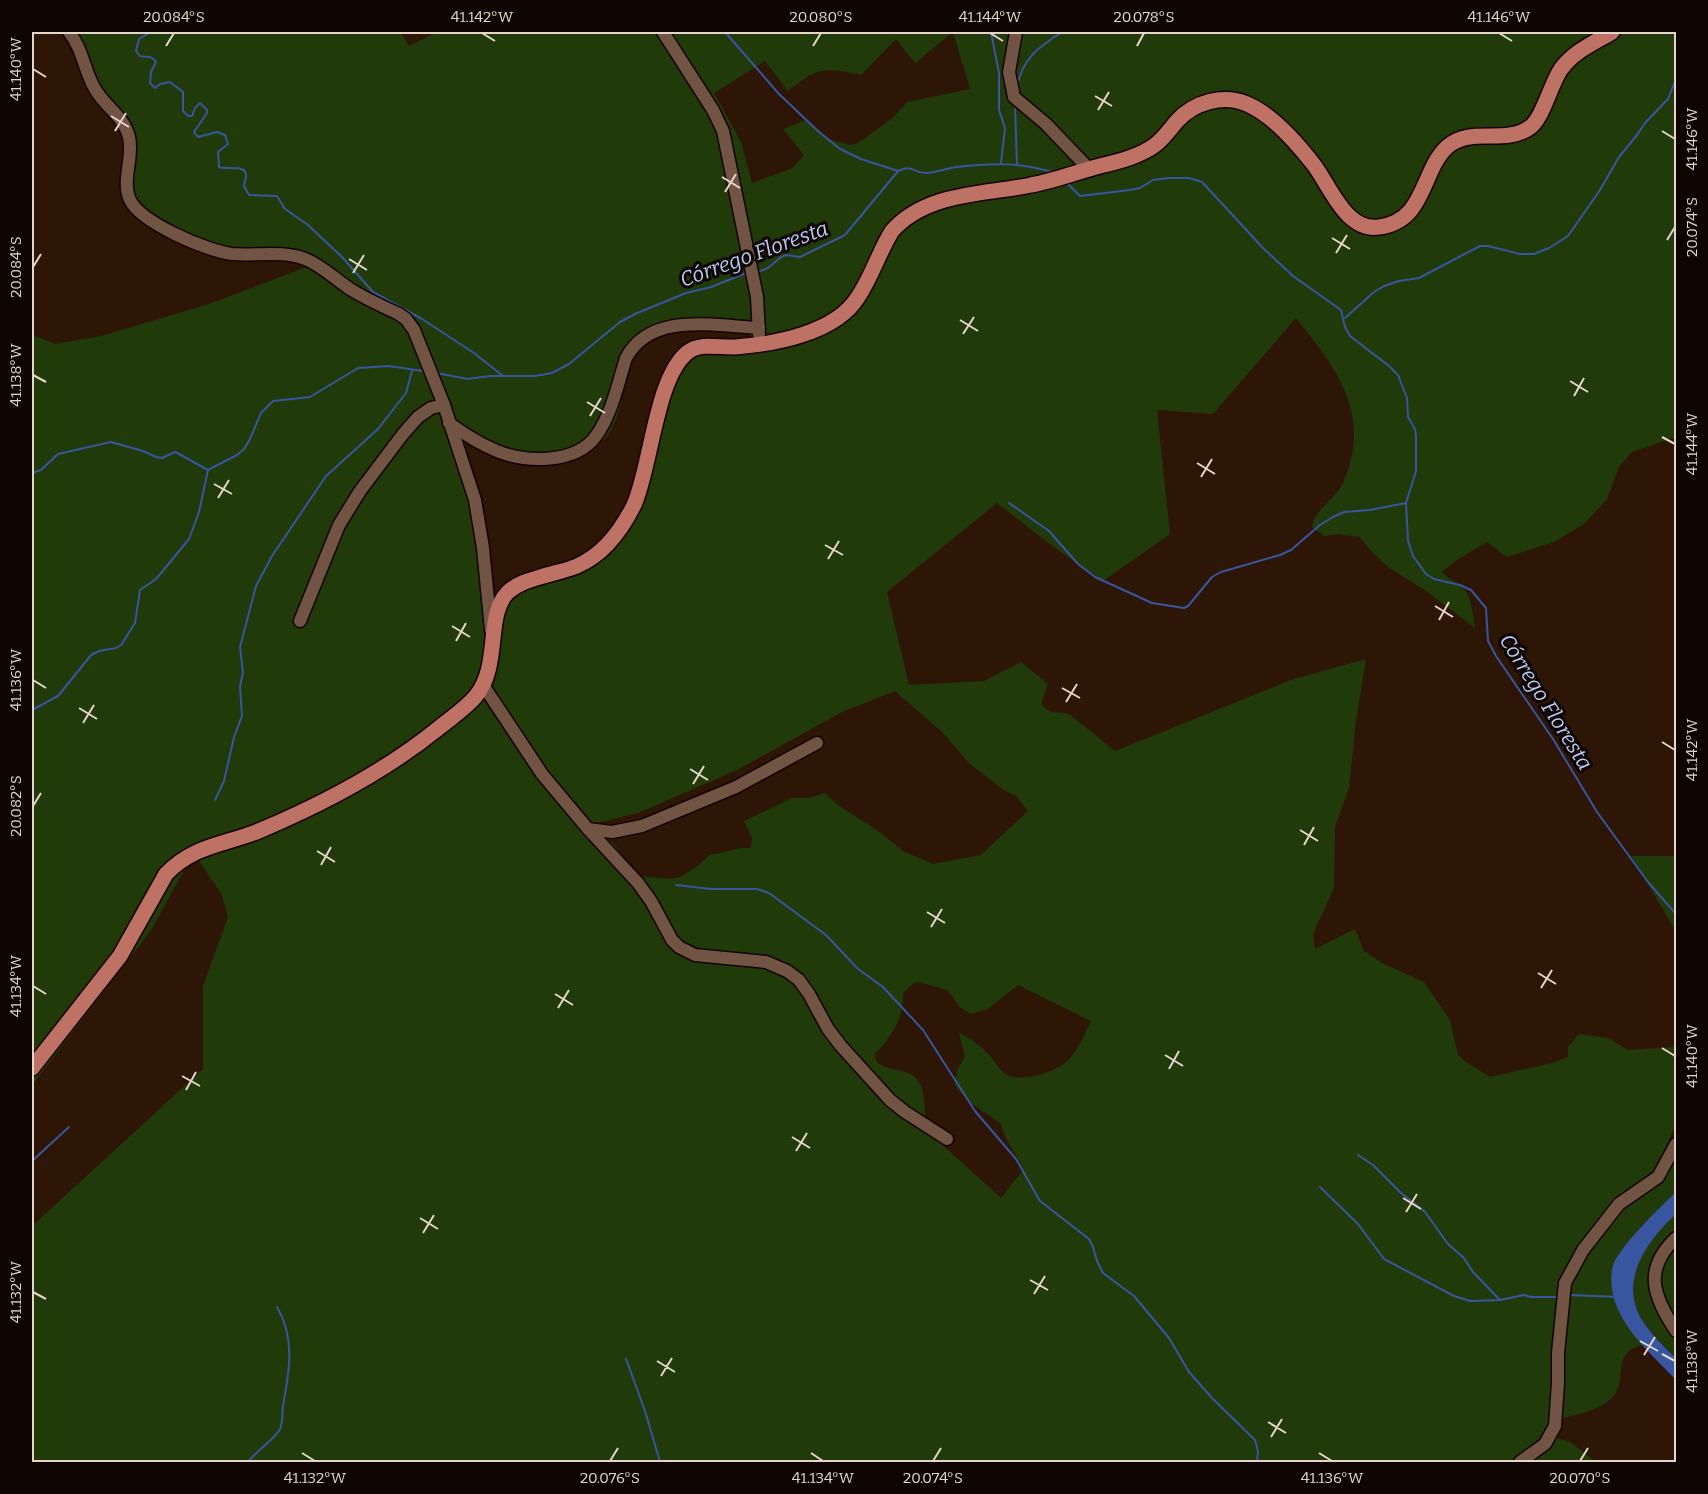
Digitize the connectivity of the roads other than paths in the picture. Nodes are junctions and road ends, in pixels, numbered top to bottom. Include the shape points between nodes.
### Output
1 (69, 32) edge
2 (663, 32) edge
3 (1016, 32) edge
4 (1612, 32) edge
5 (1089, 169) junction
6 (759, 328) junction
7 (758, 345) junction
8 (444, 405) junction
9 (449, 423) junction
10 (300, 621) dead end
11 (493, 640) junction
12 (483, 686) junction
13 (817, 743) dead end
14 (588, 829) junction
15 (32, 1068) edge
16 (947, 1138) dead end
17 (1677, 1144) edge
18 (1677, 1238) edge
19 (1677, 1331) edge
20 (1520, 1462) edge

1 - 8 street via 82,52 94,88 128,134 128,193 136,209 160,227 229,254 306,259 352,290 399,314 419,340
2 - 6 street via 719,120 757,297
3 - 5 street via 1009,72 1014,97
4 - 5 main road via 1568,60 1532,126 1522,132 1473,136 1454,142 1441,155 1410,211 1384,226 1369,227 1351,218 1314,165 1283,130 1237,101 1195,106 1153,147
5 - 7 main road via 920,208 892,231 858,298 839,319
6 - 7 street
6 - 9 street via 693,324 640,339 626,358 600,431 586,446 566,455 539,459 507,455
7 - 11 main road via 696,347 680,360 657,418 635,502 617,533 579,566 509,591 497,613
8 - 9 street
8 - 10 street via 418,417 360,491 339,525
9 - 11 street via 475,500
11 - 12 main road
12 - 14 street via 542,774
12 - 15 main road via 475,698 408,753 332,798 261,830 209,846 175,866 166,874 120,956
13 - 14 street via 736,787 642,826 612,832
14 - 16 street via 639,883 679,947 695,955 766,962 787,971 799,980 841,1046 890,1100
17 - 20 street via 1658,1177 1619,1204 1568,1275 1558,1353 1555,1426 1545,1444
18 - 19 street via 1662,1254 1654,1276 1661,1306

